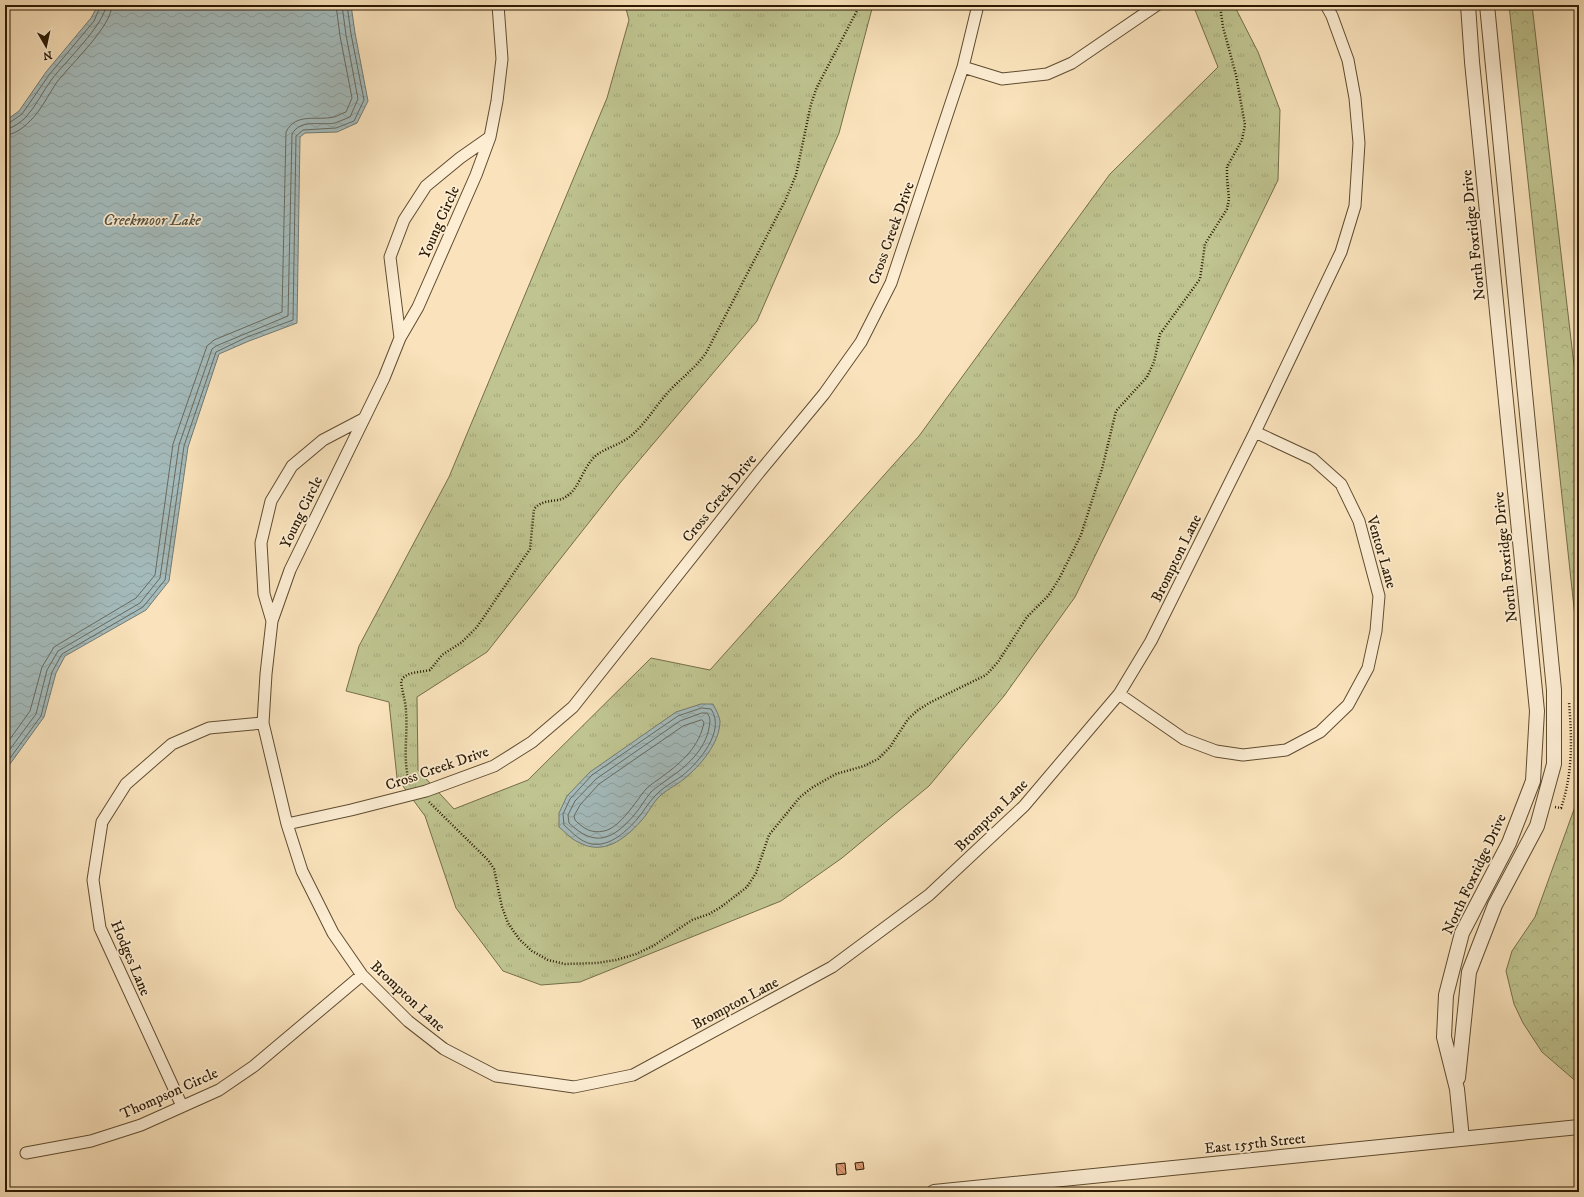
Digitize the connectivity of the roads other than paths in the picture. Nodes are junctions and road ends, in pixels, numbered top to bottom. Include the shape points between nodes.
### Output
1 (498, 5) edge
2 (978, 5) edge
3 (1157, 5) edge
4 (1326, 5) edge
5 (1468, 5) edge
6 (1487, 5) edge
7 (964, 67) junction
8 (490, 137) junction
9 (400, 338) junction
10 (363, 419) junction
11 (1256, 432) junction
12 (272, 621) junction
13 (1119, 694) junction
14 (263, 723) junction
15 (287, 824) junction
16 (362, 975) junction
17 (1457, 1089) junction
18 (182, 1106) junction
19 (1579, 1127) edge
20 (1462, 1139) junction
21 (26, 1153) dead end
22 (934, 1192) edge

1 - 8 street, Young Circle via 502,59
2 - 7 street, Cross Creek Drive
3 - 7 street via 1072,63 1047,74 1002,79
4 - 11 street, Brompton Lane via 1348,60 1355,98 1359,143 1355,206 1341,252
5 - 17 street, North Foxridge Drive via 1537,711 1533,781 1509,843 1462,932 1446,995 1444,1037
6 - 17 street, North Foxridge Drive via 1554,682 1554,764 1537,826 1495,905 1469,972
7 - 15 street, Cross Creek Drive via 891,283 861,342 824,394 756,475 573,707 532,742 494,766 420,793
8 - 9 street, Young Circle via 476,176 418,307
8 - 9 street, Young Circle via 426,186 404,220 390,257
9 - 10 street, Young Circle via 384,378
10 - 12 street, Young Circle via 290,570
10 - 12 street, Young Circle via 323,440 292,466 271,501 261,543 264,594
11 - 13 street, Brompton Lane via 1152,641
11 - 13 street, Ventor Lane via 1313,459 1341,484 1356,515 1379,596 1376,631 1368,668 1348,705 1320,732 1286,750 1244,755 1216,751 1184,739
12 - 14 street, Young Circle
13 - 16 street, Brompton Lane via 1024,806 929,895 832,967 633,1074 574,1087 496,1076 444,1049 408,1021
14 - 15 street, Young Circle
14 - 18 street, Hodges Lane via 208,728 172,744 126,784 102,822 93,880 100,928
15 - 16 street, Brompton Lane via 302,870 333,933
16 - 18 street, Thompson Circle via 254,1066 219,1090
17 - 20 street, North Foxridge Drive
18 - 21 street, Thompson Circle via 141,1124 91,1141
19 - 20 street, East 155th Street
20 - 22 street, East 155th Street

